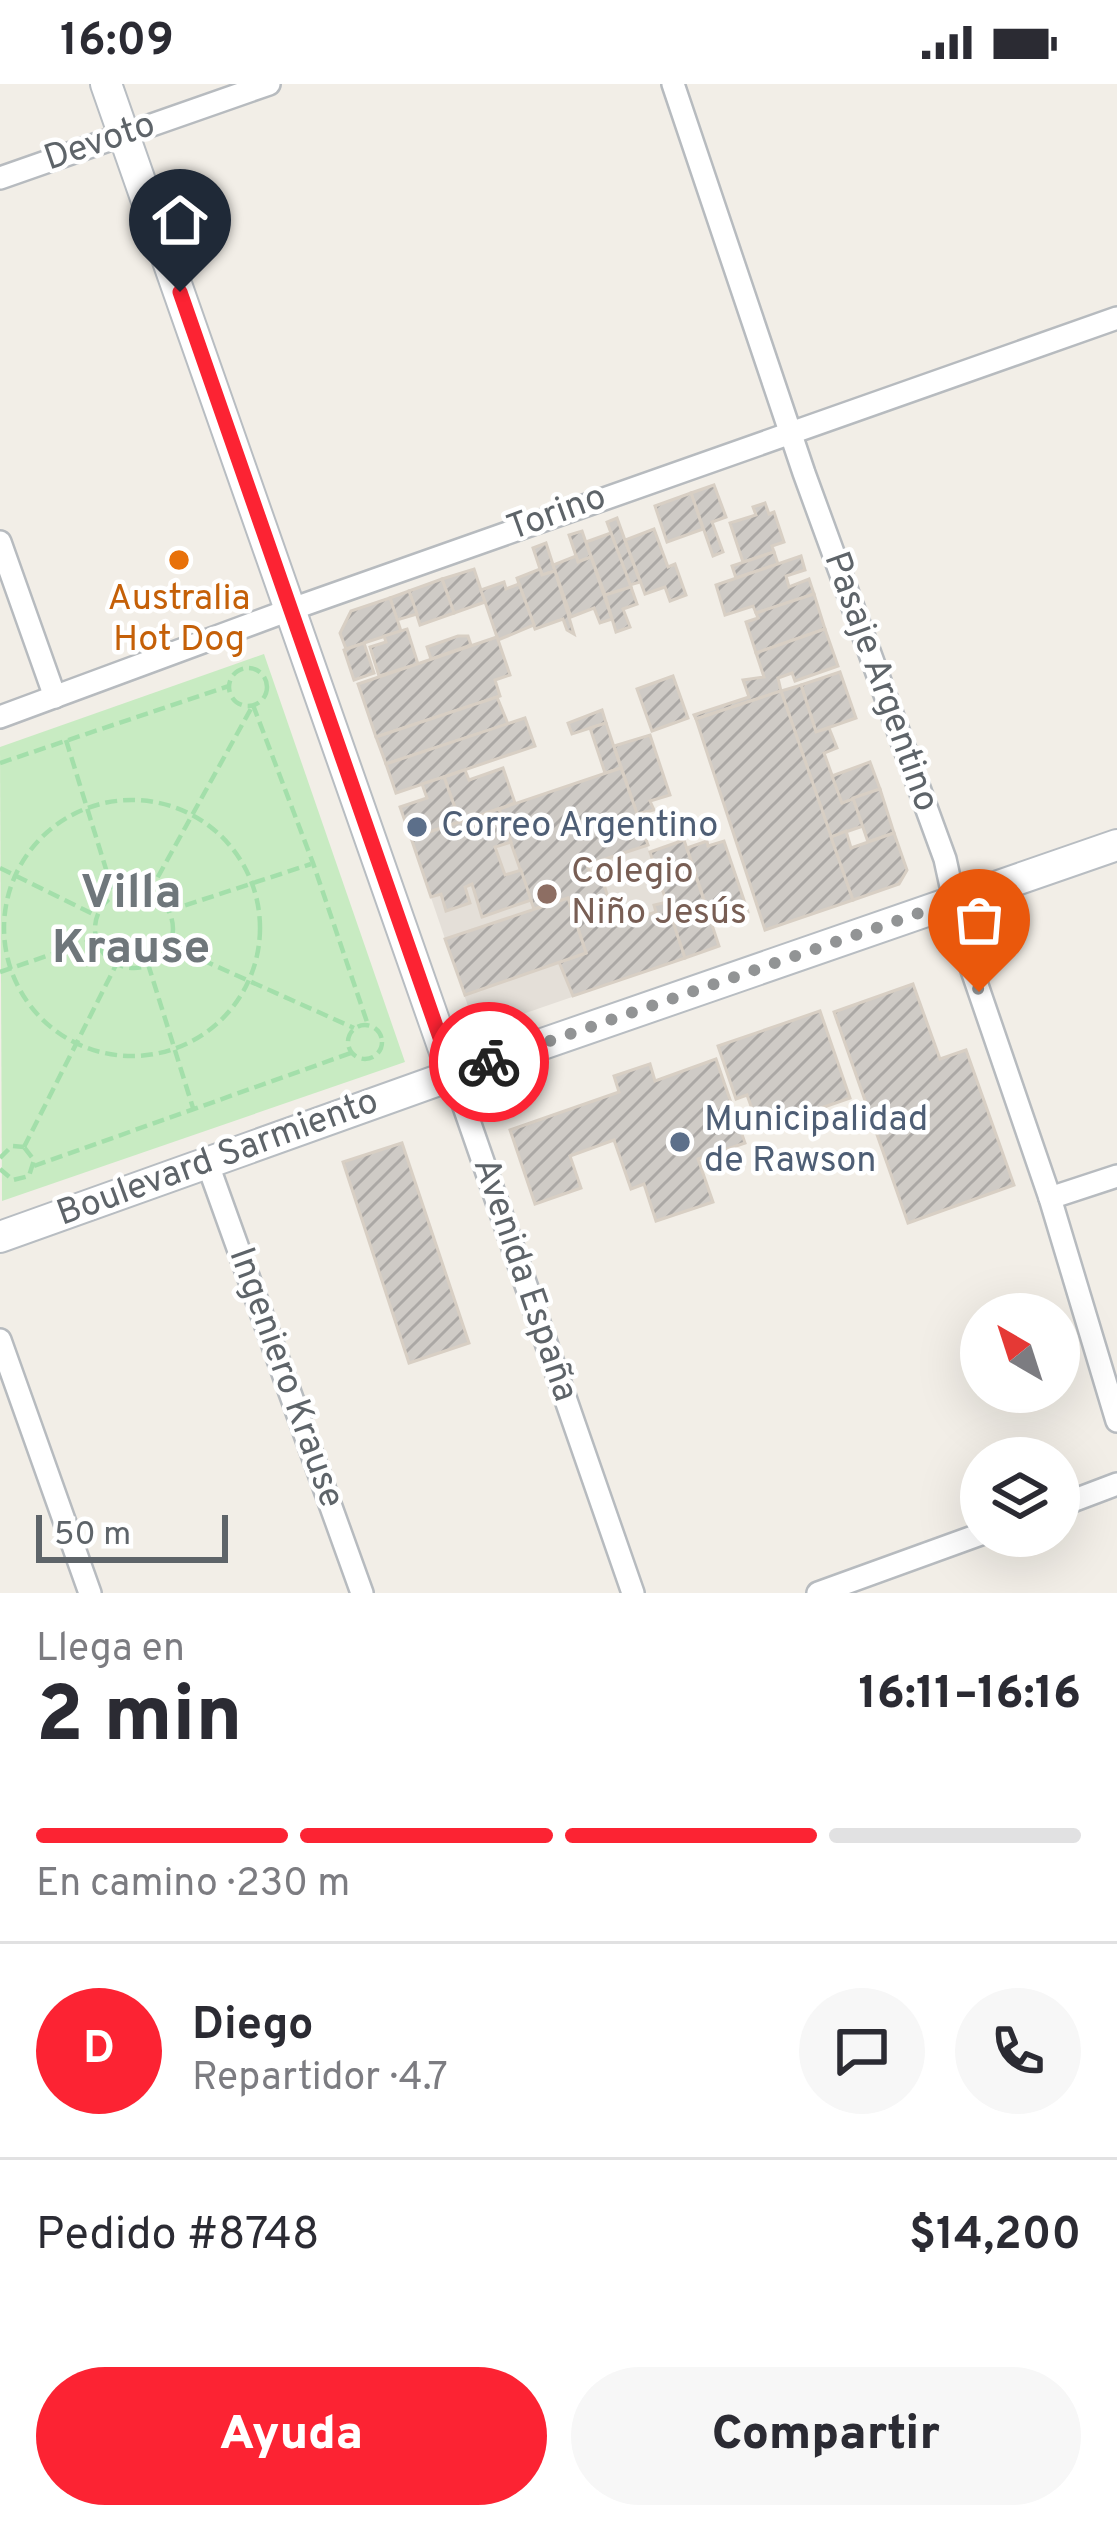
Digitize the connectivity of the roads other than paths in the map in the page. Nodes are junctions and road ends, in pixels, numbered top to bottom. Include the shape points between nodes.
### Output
1 (106, 84) edge
2 (269, 84) edge
3 (674, 84) edge
4 (124, 134) junction
5 (0, 178) edge
6 (1117, 318) edge
7 (790, 432) junction
8 (0, 542) edge
9 (292, 608) junction
10 (55, 697) junction
11 (0, 717) edge
12 (1117, 845) edge
13 (954, 901) junction
14 (453, 1075) junction
15 (207, 1162) junction
16 (1117, 1176) edge
17 (1050, 1198) junction
18 (0, 1237) edge
19 (0, 1340) edge
20 (1117, 1421) edge
21 (1117, 1484) edge
22 (1080, 1497) edge
23 (960, 1542) edge
24 (90, 1593) edge
25 (362, 1593) edge
26 (633, 1593) edge
27 (818, 1593) edge

1 - 4 street, Avenida España
2 - 4 street, Devoto
3 - 7 street, Pasaje Argentino
4 - 5 street, Devoto
4 - 9 street, Avenida España
6 - 7 street, Torino
7 - 9 street, Torino
7 - 13 street, Pasaje Argentino
8 - 10 street
9 - 10 street, Torino
9 - 14 street, Avenida España
10 - 11 street, Torino
12 - 13 street, Boulevard Sarmiento
13 - 14 street, Boulevard Sarmiento
13 - 17 street, Pasaje Argentino
14 - 15 street, Boulevard Sarmiento
14 - 26 street, Avenida España
15 - 18 street, Boulevard Sarmiento
15 - 25 street, Ingeniero Krause
16 - 17 street
17 - 20 street, Pasaje Argentino
19 - 24 street
21 - 22 street
23 - 27 street

